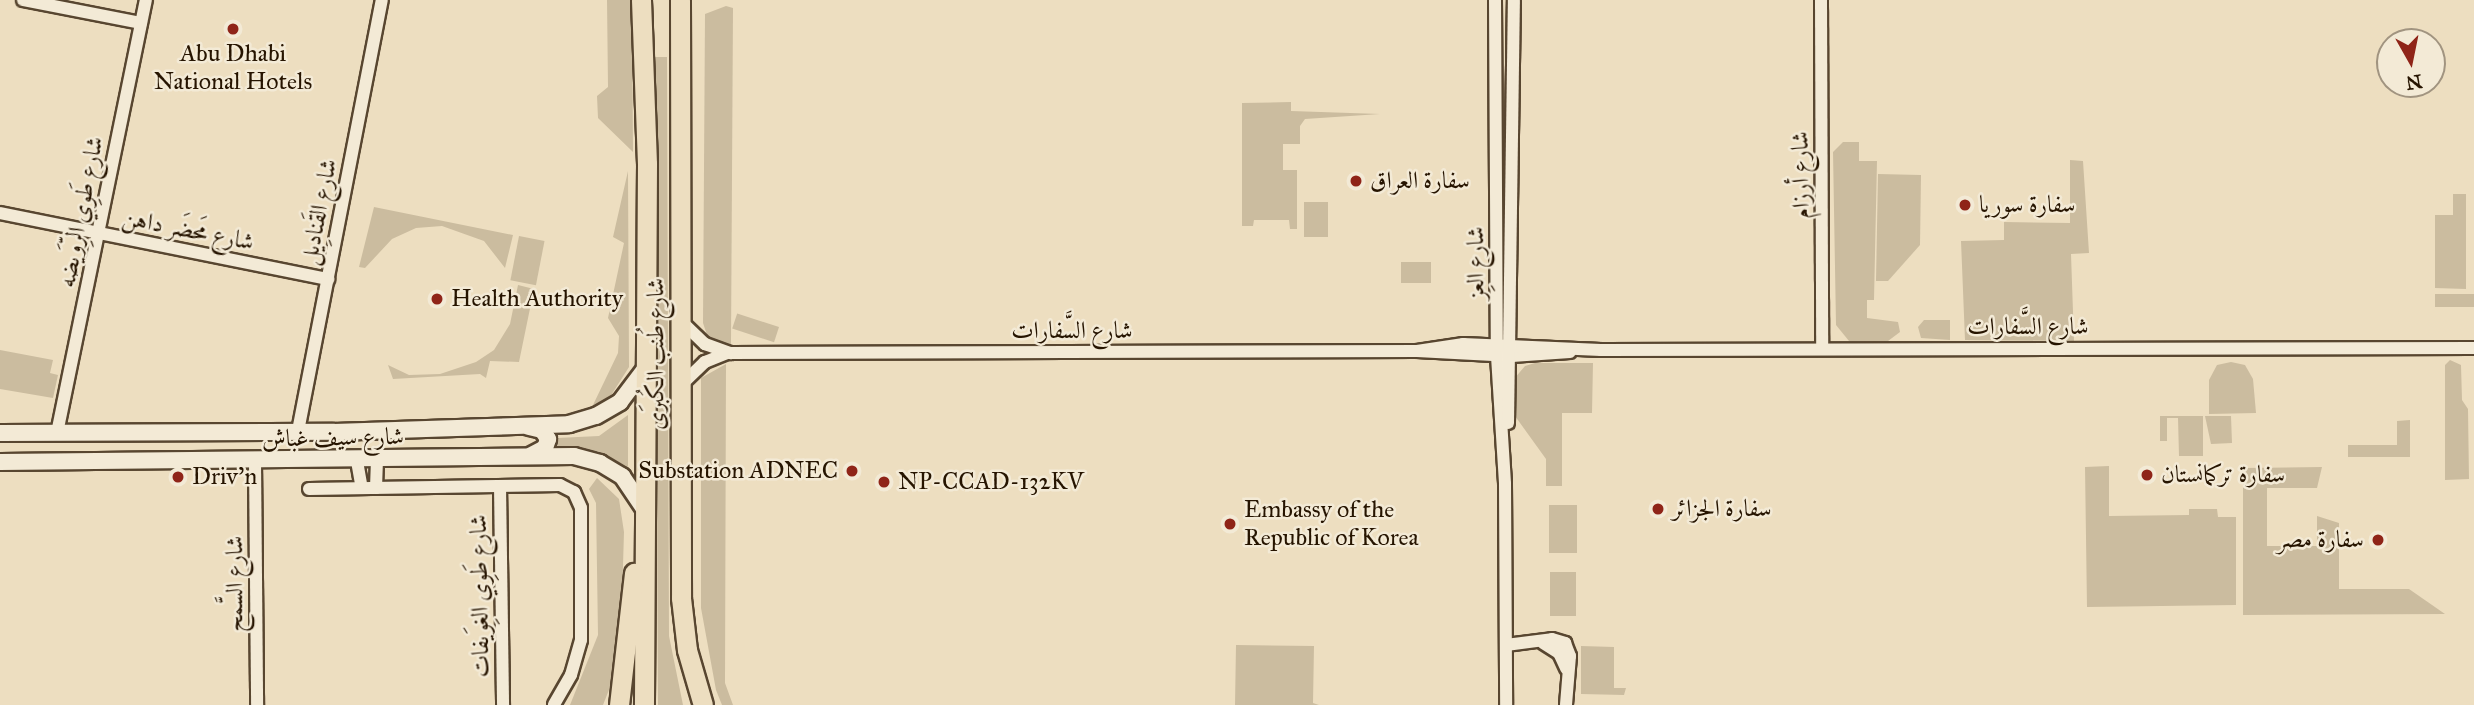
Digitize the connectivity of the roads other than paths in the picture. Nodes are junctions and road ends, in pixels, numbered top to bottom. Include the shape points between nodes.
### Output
1 (23, 0) edge
2 (146, 0) edge
3 (382, 0) edge
4 (641, 0) edge
5 (680, 0) edge
6 (1495, 0) edge
7 (1514, 0) edge
8 (1821, 0) edge
9 (141, 23) junction
10 (0, 213) edge
11 (98, 233) junction
12 (328, 279) junction
13 (680, 320) junction
14 (2474, 348) edge
15 (1822, 349) junction
16 (1497, 350) junction
17 (1512, 350) junction
18 (727, 353) junction
19 (645, 369) junction
20 (680, 386) junction
21 (524, 426) junction
22 (298, 432) junction
23 (0, 433) edge
24 (57, 433) junction
25 (525, 457) junction
26 (357, 461) junction
27 (377, 461) junction
28 (0, 462) edge
29 (255, 462) junction
30 (1505, 484) junction
31 (500, 486) junction
32 (362, 488) junction
33 (376, 488) junction
34 (309, 489) dead end
35 (644, 509) junction
36 (645, 538) junction
37 (1506, 645) junction
38 (257, 705) edge
39 (503, 705) edge
40 (554, 705) edge
41 (619, 705) edge
42 (644, 705) edge
43 (703, 705) edge
44 (1506, 705) edge
45 (1566, 705) edge

1 - 9 street
2 - 9 street, شارع طَوِي الرِّوَيضه
3 - 12 street, شارع القَنادِيل
4 - 19 main road, شارع طُنب الكُبرَى via 647,164
5 - 13 main road, شارع طُنب الكُبرَى
6 - 16 street, شارع العِز
7 - 17 street, شارع العِز
8 - 15 street, شارع أرزام
9 - 11 street, شارع طَوِي الرِّوَيضه
10 - 11 street, شارع مَحضَر داهن
11 - 12 street, شارع مَحضَر داهن
11 - 24 street, شارع طَوِي الرِّوَيضه
12 - 22 street, شارع القَنادِيل
13 - 18 street, شارع السَّفارات via 705,344
13 - 20 main road, شارع طُنب الكُبرَى
14 - 15 street, شارع السَّفارات
15 - 17 street, شارع السَّفارات
16 - 17 street, شارع السَّفارات
16 - 18 street, شارع السَّفارات
16 - 30 street, شارع العِز
17 - 30 street, شارع العِز
18 - 20 street, شارع السَّفارات via 705,362
19 - 21 street, شارع سيف غباش via 620,402 596,416 569,424
19 - 35 main road, شارع طُنب الكُبرَى
20 - 43 main road, شارع طُنب الكُبرَى via 681,598 687,650
21 - 22 street, شارع سيف غباش
21 - 25 street via 542,429 548,439 542,451
22 - 24 street, شارع سيف غباش
23 - 24 street, شارع سيف غباش
25 - 27 street, شارع سيف غباش
25 - 35 street, شارع سيف غباش via 574,456 600,463 628,483
26 - 27 street, شارع سيف غباش
26 - 29 street, شارع سيف غباش
26 - 32 street
27 - 33 street
28 - 29 street, شارع سيف غباش
29 - 38 street, شارع السَّمح
30 - 37 street, شارع العِز
31 - 33 street
31 - 39 street, شارع طَوِي الغِوَيفات
31 - 40 street via 565,486 580,502 581,640 571,675
32 - 33 street
32 - 34 street
35 - 36 main road, شارع طُنب الكُبرَى
36 - 41 main road via 635,570
36 - 42 main road, شارع طُنب الكُبرَى
37 - 44 street, شارع العِز
37 - 45 street via 1543,643 1559,653 1566,668

